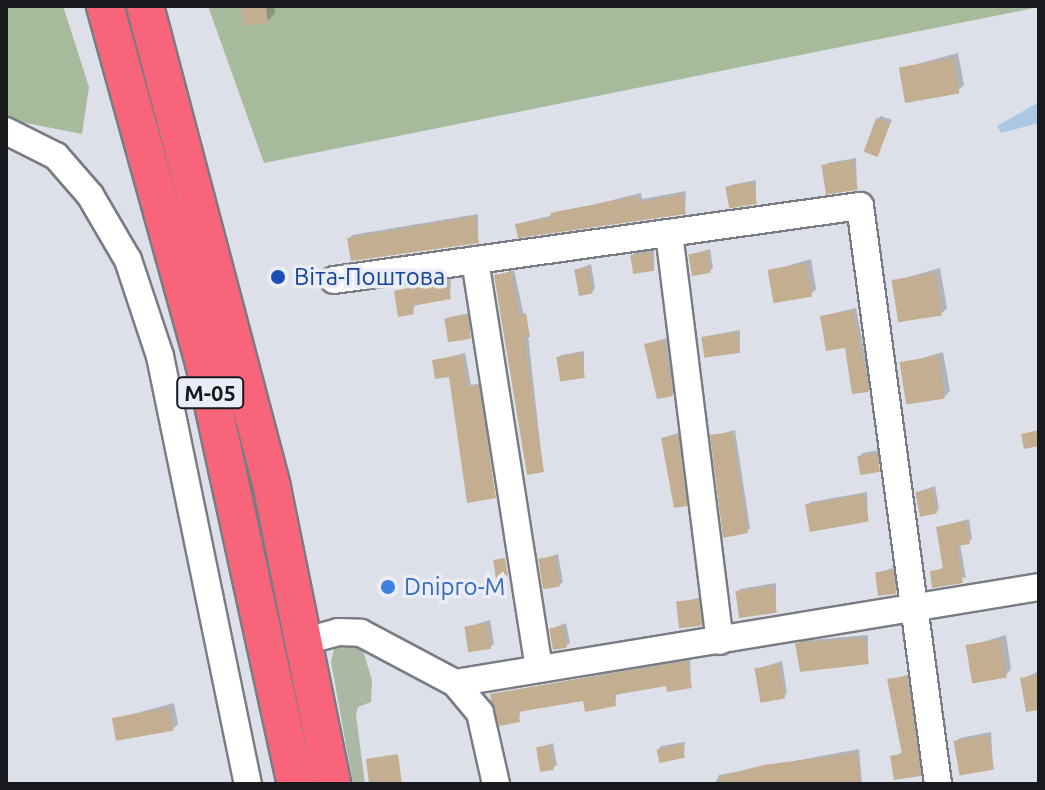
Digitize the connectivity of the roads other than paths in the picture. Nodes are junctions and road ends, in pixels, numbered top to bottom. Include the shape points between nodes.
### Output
1 (105, 6) edge
2 (147, 10) edge
3 (6, 131) edge
4 (669, 233) junction
5 (475, 260) junction
6 (334, 280) dead end
7 (1039, 587) edge
8 (916, 610) junction
9 (305, 641) junction
10 (720, 641) junction
11 (539, 669) junction
12 (455, 683) junction
13 (248, 784) edge
14 (296, 784) edge
15 (332, 784) edge
16 (496, 784) edge
17 (938, 784) edge

1 - 14 highway, М-05 via 204,363
2 - 9 highway, М-05 via 251,403
3 - 13 street via 56,156 90,195 128,260 160,356
4 - 5 street
4 - 8 street via 860,206
4 - 10 street
5 - 6 street
5 - 11 street
7 - 8 street
8 - 10 street
8 - 17 street
9 - 12 street via 338,632 361,633
9 - 15 highway, М-05
10 - 11 street
11 - 12 street
12 - 16 street via 480,713

